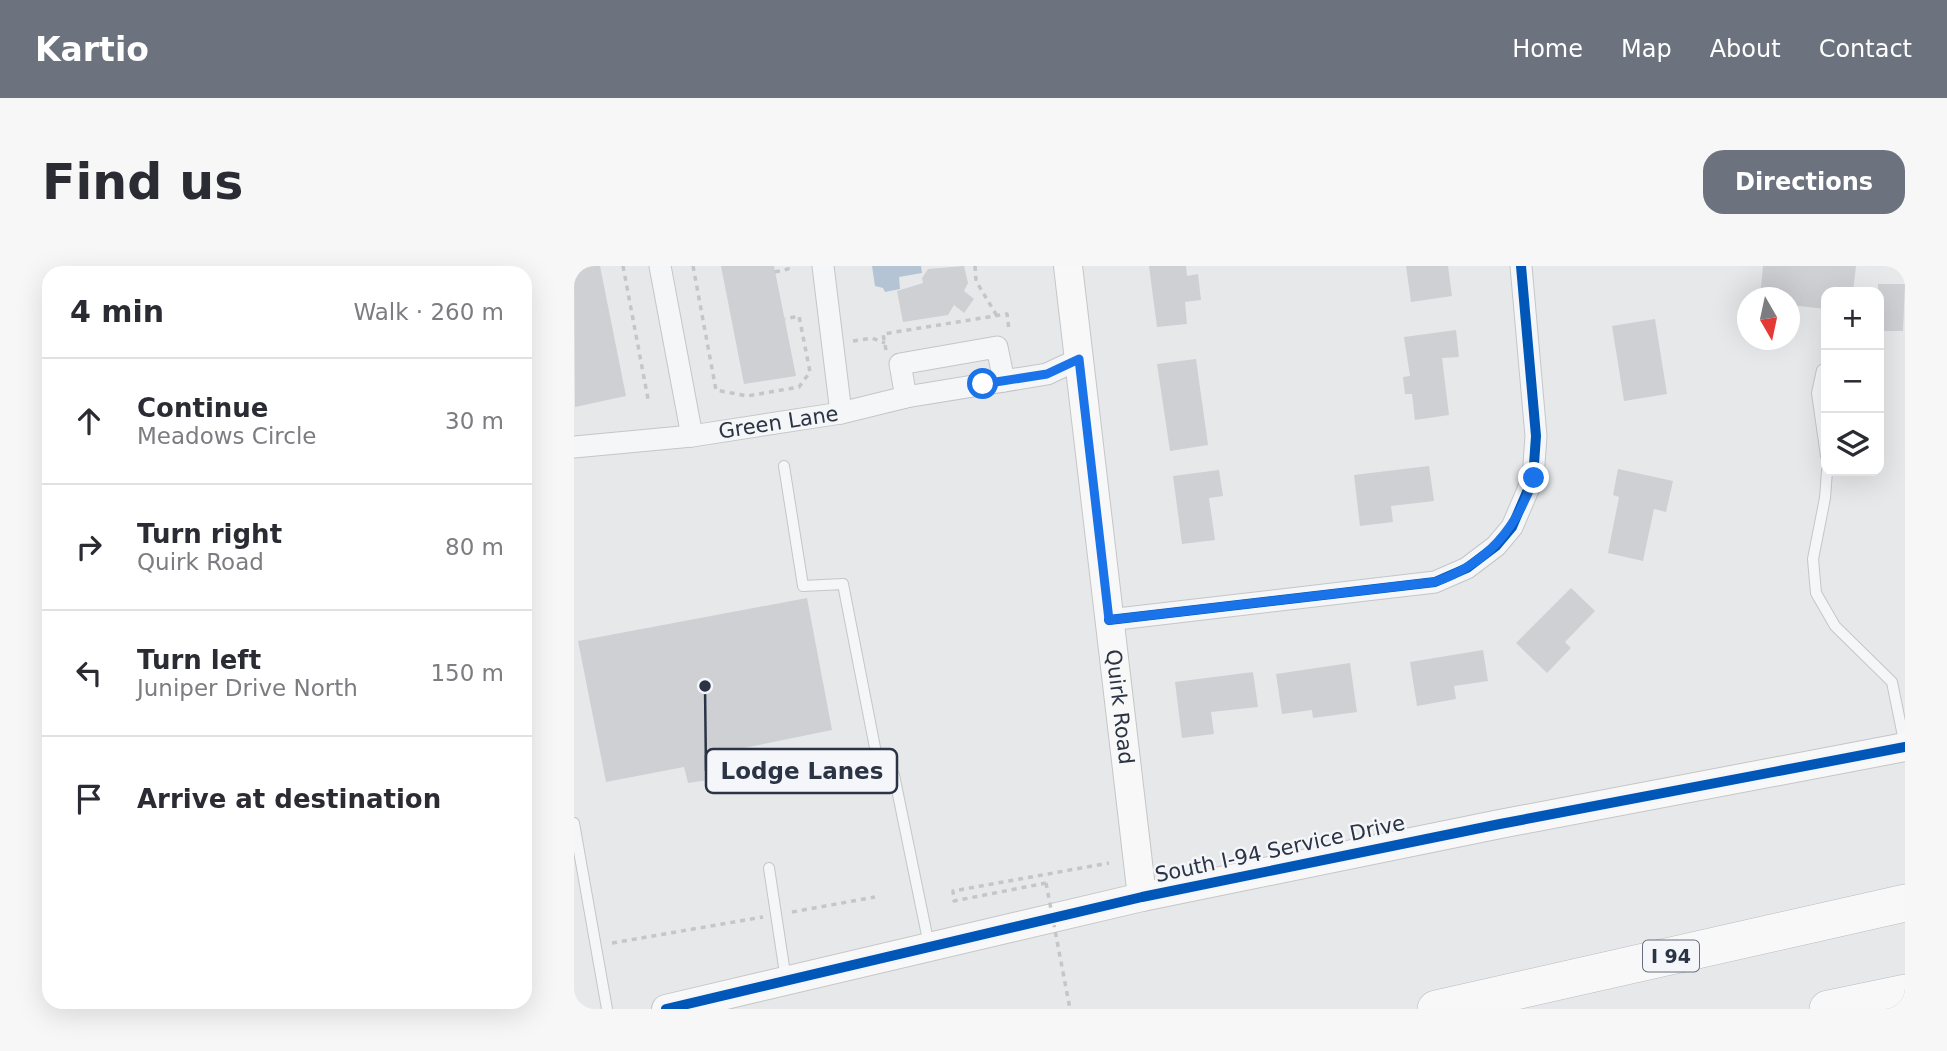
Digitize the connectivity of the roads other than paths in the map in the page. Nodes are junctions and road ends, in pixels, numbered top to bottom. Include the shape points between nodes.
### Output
1 (660, 266) edge
2 (822, 266) edge
3 (1068, 266) edge
4 (1521, 266) edge
5 (1079, 359) junction
6 (1821, 375) edge
7 (993, 383) junction
8 (906, 397) junction
9 (841, 413) junction
10 (1821, 421) edge
11 (692, 436) junction
12 (574, 447) edge
13 (784, 466) dead end
14 (1826, 476) edge
15 (1109, 620) junction
16 (1905, 747) edge
17 (574, 822) edge
18 (769, 868) dead end
19 (1142, 897) junction
20 (1905, 903) edge
21 (929, 945) junction
22 (786, 980) junction
23 (1905, 993) edge
24 (607, 1009) edge
25 (666, 1009) edge
26 (1436, 1009) edge
27 (1828, 1009) edge

1 - 11 street
2 - 9 street
3 - 5 street, Quirk Road
4 - 15 street via 1536,436 1534,478 1512,527 1482,558 1435,582
5 - 7 street, Green Lane via 1047,374
5 - 15 street, Quirk Road
6 - 10 lane via 1817,393
7 - 8 street, Green Lane
7 - 8 street via 997,347 900,364
8 - 9 street, Green Lane
9 - 11 street, Green Lane
11 - 12 street, Green Lane
13 - 21 lane via 803,586 843,583 878,763 894,775
14 - 16 lane via 1813,559 1816,593 1835,626 1892,682
15 - 19 street, Quirk Road
16 - 19 street, South I-94 Service Drive
17 - 24 lane
18 - 22 lane
19 - 21 street, South I-94 Service Drive
20 - 26 highway, I 94
21 - 22 street, South I-94 Service Drive
22 - 25 street, South I-94 Service Drive
23 - 27 highway

